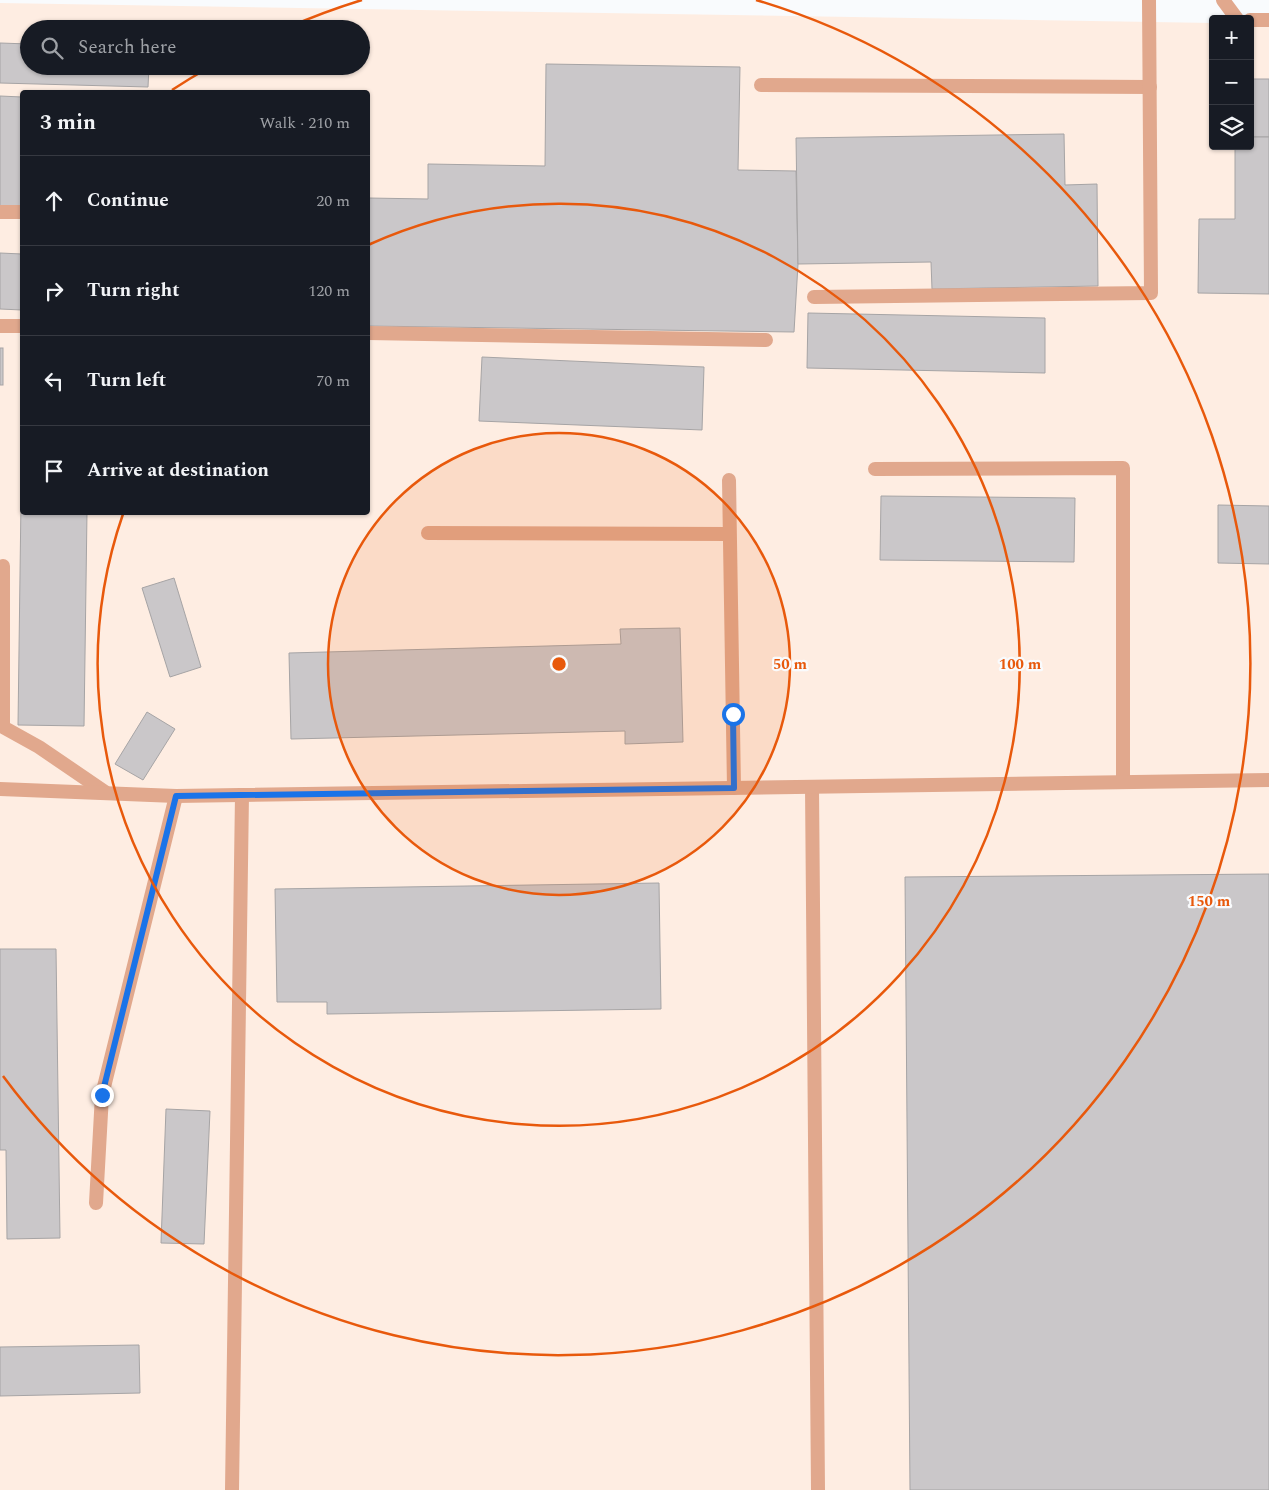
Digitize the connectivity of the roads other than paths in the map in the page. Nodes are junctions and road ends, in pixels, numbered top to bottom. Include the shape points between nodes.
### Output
1 (1149, 0) edge
2 (1223, 0) edge
3 (1234, 15) edge
4 (1254, 20) edge
5 (1269, 20) edge
6 (761, 85) dead end
7 (1150, 87) junction
8 (0, 212) edge
9 (20, 212) edge
10 (814, 297) dead end
11 (0, 326) edge
12 (20, 326) edge
13 (370, 333) edge
14 (766, 340) dead end
15 (875, 469) dead end
16 (729, 480) dead end
17 (428, 533) dead end
18 (730, 534) junction
19 (3, 566) dead end
20 (1269, 780) edge
21 (1123, 782) junction
22 (812, 787) junction
23 (734, 788) junction
24 (0, 789) edge
25 (106, 793) junction
26 (242, 795) junction
27 (176, 796) junction
28 (96, 1203) dead end
29 (232, 1490) edge
30 (818, 1490) edge

1 - 7 lane
2 - 3 lane
4 - 5 lane
6 - 7 lane
7 - 10 lane via 1151,293
8 - 9 lane
11 - 12 lane
13 - 14 lane
15 - 21 lane via 1123,468
16 - 18 lane
17 - 18 lane
18 - 23 lane
19 - 25 lane via 3,727 39,746
20 - 21 lane
21 - 22 lane
22 - 23 lane
22 - 30 lane
23 - 26 lane
24 - 25 lane
25 - 27 lane
26 - 27 lane
26 - 29 lane
27 - 28 lane via 102,1095

